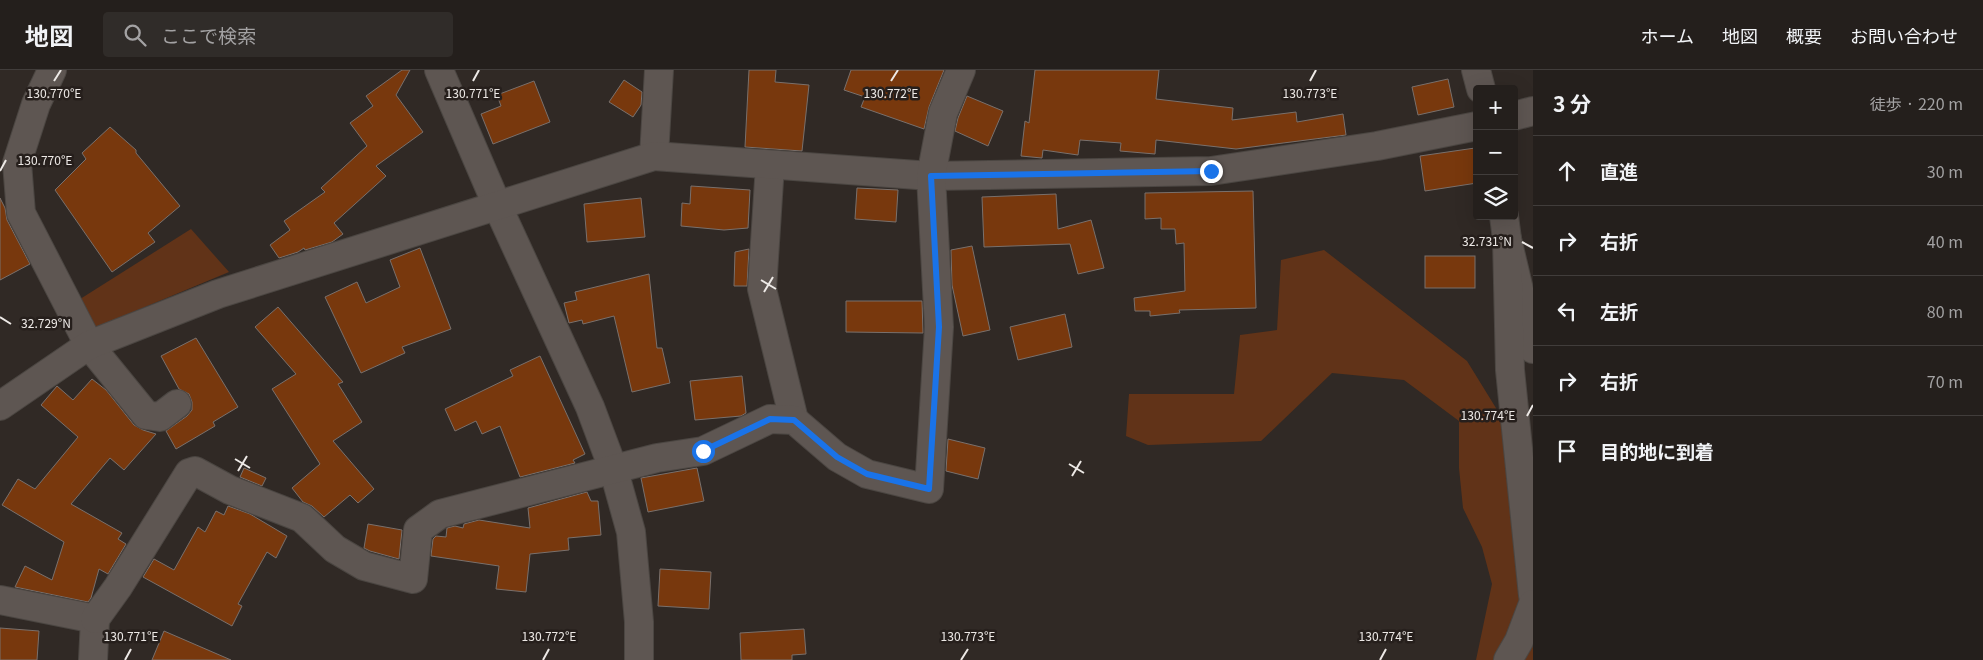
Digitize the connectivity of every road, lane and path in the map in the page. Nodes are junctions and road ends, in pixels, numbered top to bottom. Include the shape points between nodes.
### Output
1 (52, 70) edge
2 (438, 70) edge
3 (659, 70) edge
4 (961, 70) edge
5 (1476, 70) edge
6 (1480, 85) edge
7 (1533, 111) edge
8 (1518, 115) edge
9 (1473, 127) edge
10 (654, 156) junction
11 (770, 165) junction
12 (931, 176) junction
13 (496, 205) junction
14 (1505, 228) edge
15 (90, 345) junction
16 (1533, 349) edge
17 (177, 404) dead end
18 (0, 406) edge
19 (794, 420) junction
20 (614, 471) junction
21 (1533, 595) edge
22 (0, 600) edge
23 (1533, 604) edge
24 (95, 619) junction
25 (93, 660) edge
26 (639, 660) edge
27 (1508, 660) edge

1 - 15 street via 36,104 17,163 21,213
2 - 13 street
3 - 10 street
4 - 12 street via 943,113
5 - 6 street
7 - 8 street
9 - 12 street via 1377,146 1211,171
10 - 11 street
10 - 13 street
11 - 12 street
11 - 19 street via 762,288
12 - 19 street via 939,327 929,489 867,474 837,457
13 - 15 street via 218,294
13 - 20 street via 590,407
14 - 16 street
14 - 21 street via 1510,370
15 - 17 street via 146,414 160,417
15 - 18 street
19 - 20 street via 770,419 703,451 658,458
20 - 24 street via 440,514 418,530 413,579 364,566 335,549 302,518 230,490 195,471 189,472
20 - 26 street via 631,532
22 - 24 street
23 - 27 street
24 - 25 street

